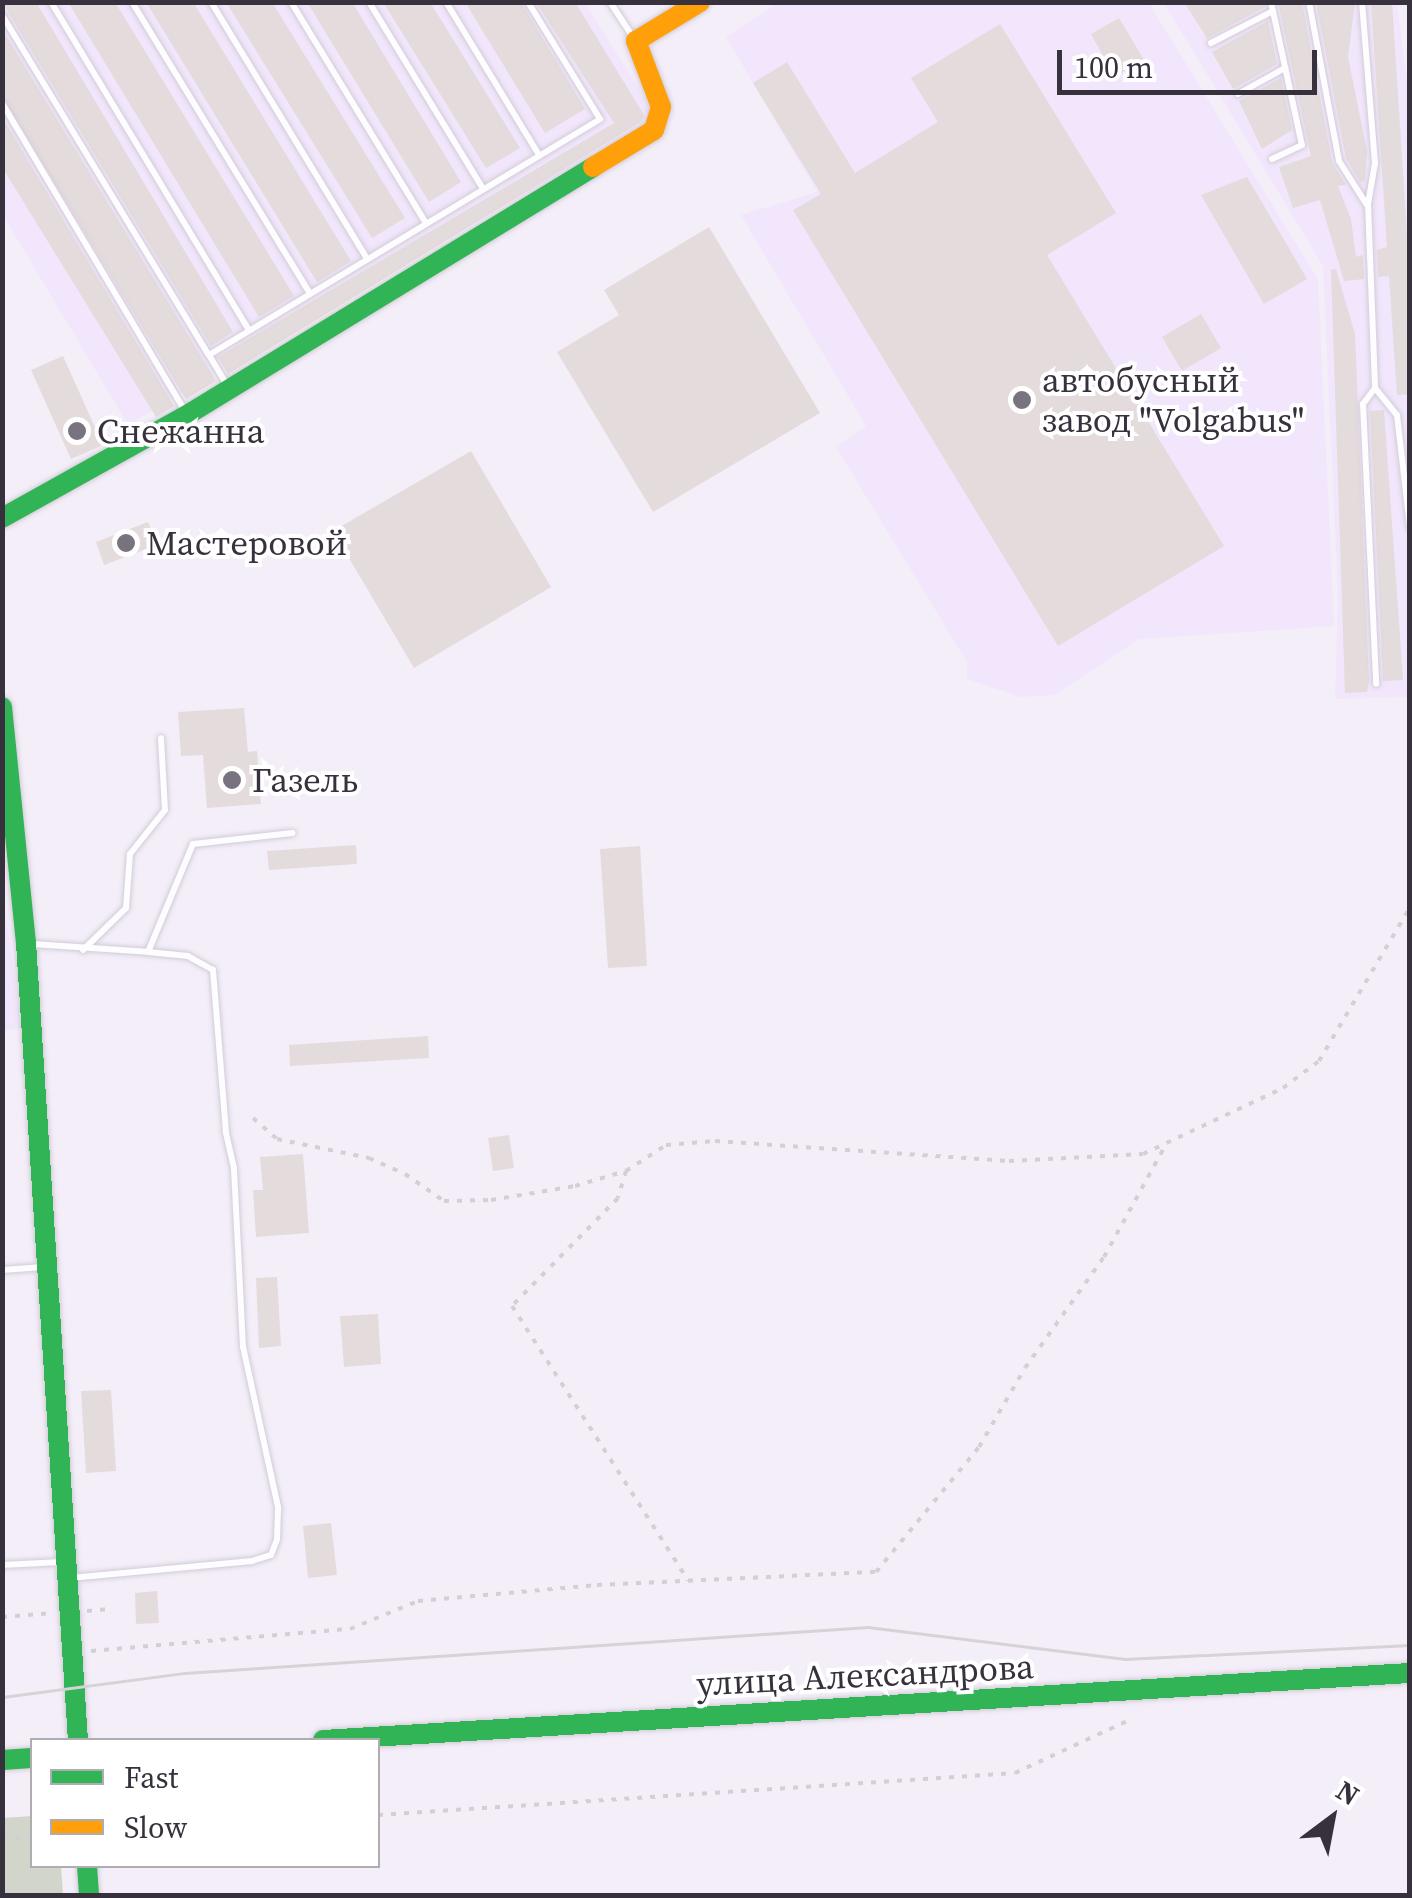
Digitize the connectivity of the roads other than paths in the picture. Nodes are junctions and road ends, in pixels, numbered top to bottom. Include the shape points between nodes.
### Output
1 (51, 2) edge
2 (132, 2) edge
3 (211, 2) edge
4 (291, 2) edge
5 (369, 2) edge
6 (446, 2) edge
7 (528, 2) edge
8 (610, 2) edge
9 (700, 2) edge
10 (1309, 2) edge
11 (1362, 2) edge
12 (1272, 6) edge
13 (2, 15) edge
14 (636, 41) junction
15 (1210, 43) dead end
16 (1285, 68) junction
17 (1238, 94) dead end
18 (2, 103) edge
19 (538, 156) junction
20 (1272, 159) dead end
21 (483, 189) junction
22 (1368, 206) junction
23 (426, 224) junction
24 (367, 259) junction
25 (310, 294) junction
26 (249, 330) junction
27 (209, 355) junction
28 (1376, 388) junction
29 (230, 389) junction
30 (187, 414) junction
31 (2, 518) edge
32 (1410, 526) edge
33 (1376, 684) dead end
34 (2, 708) edge
35 (161, 738) dead end
36 (292, 833) dead end
37 (26, 943) junction
38 (82, 951) junction
39 (148, 952) junction
40 (46, 1267) junction
41 (2, 1270) edge
42 (2, 1565) edge
43 (66, 1570) junction
44 (1410, 1674) edge
45 (78, 1738) edge
46 (357, 1738) edge
47 (30, 1758) edge
48 (2, 1760) edge
49 (86, 1868) edge
50 (89, 1896) edge

1 - 26 lane
2 - 25 lane
3 - 24 lane
4 - 23 lane
5 - 21 lane
6 - 19 lane
7 - 19 lane via 600,118
8 - 14 lane
9 - 14 street
10 - 22 lane via 1339,162
11 - 22 lane via 1375,164
12 - 15 lane
12 - 16 lane
13 - 27 lane
14 - 29 street via 661,108 654,130
16 - 17 lane
16 - 20 lane via 1302,145
18 - 30 lane
19 - 21 lane
21 - 23 lane
22 - 28 lane
23 - 24 lane
24 - 25 lane
25 - 26 lane
26 - 27 lane
27 - 29 lane
28 - 32 lane via 1397,414
28 - 33 lane via 1363,404
29 - 30 street
30 - 31 street
34 - 37 street
35 - 38 lane via 166,810 130,854 126,908
36 - 39 lane via 194,844
37 - 38 lane
37 - 40 street
38 - 39 lane
39 - 43 lane via 188,956 213,970 234,1168 243,1347 278,1507 278,1539 272,1555 252,1560
40 - 41 lane
40 - 43 street
42 - 43 lane
43 - 45 street
44 - 46 street, улица Александрова
47 - 48 street
49 - 50 street

